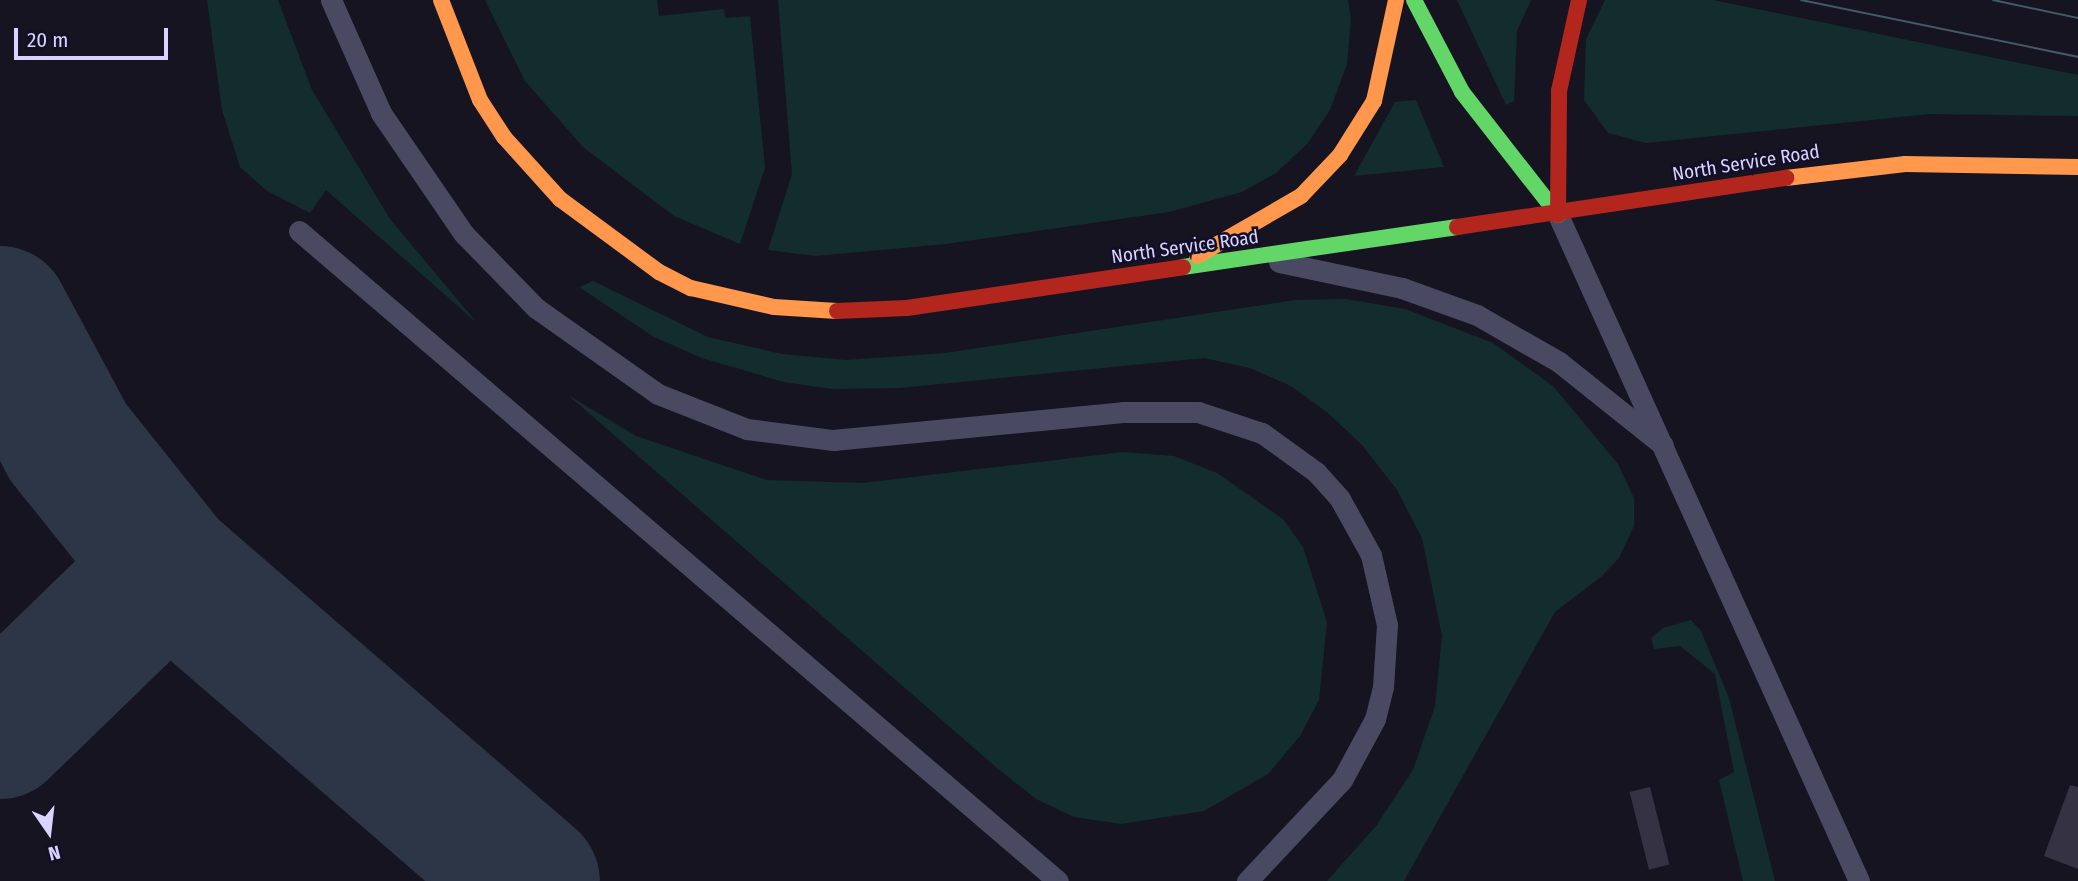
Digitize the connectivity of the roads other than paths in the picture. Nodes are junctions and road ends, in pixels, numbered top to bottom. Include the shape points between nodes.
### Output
1 (331, 0) edge
2 (440, 0) edge
3 (1396, 0) edge
4 (1414, 0) edge
5 (1579, 0) edge
6 (2078, 167) edge
7 (1558, 215) junction
8 (299, 231) dead end
9 (1257, 257) junction
10 (1160, 272) junction
11 (1667, 449) junction
12 (1058, 881) edge
13 (1247, 881) edge
14 (1859, 881) edge

1 - 13 lane via 388,124 464,234 536,308 658,394 747,429 833,439 1123,412 1198,412 1262,433 1316,472 1340,499 1371,555 1387,625 1383,687 1375,719 1342,780
2 - 10 main road, North Service Road via 480,100 530,168 589,224 691,288 774,307 859,312
3 - 10 main road via 1374,101 1323,176 1273,216
4 - 7 main road via 1462,92
5 - 7 main road via 1559,91
6 - 7 main road, North Service Road via 1892,166
7 - 9 main road, North Service Road
7 - 11 lane
8 - 12 lane
9 - 10 main road, North Service Road
9 - 11 lane via 1402,288 1477,315 1559,362
11 - 14 lane

